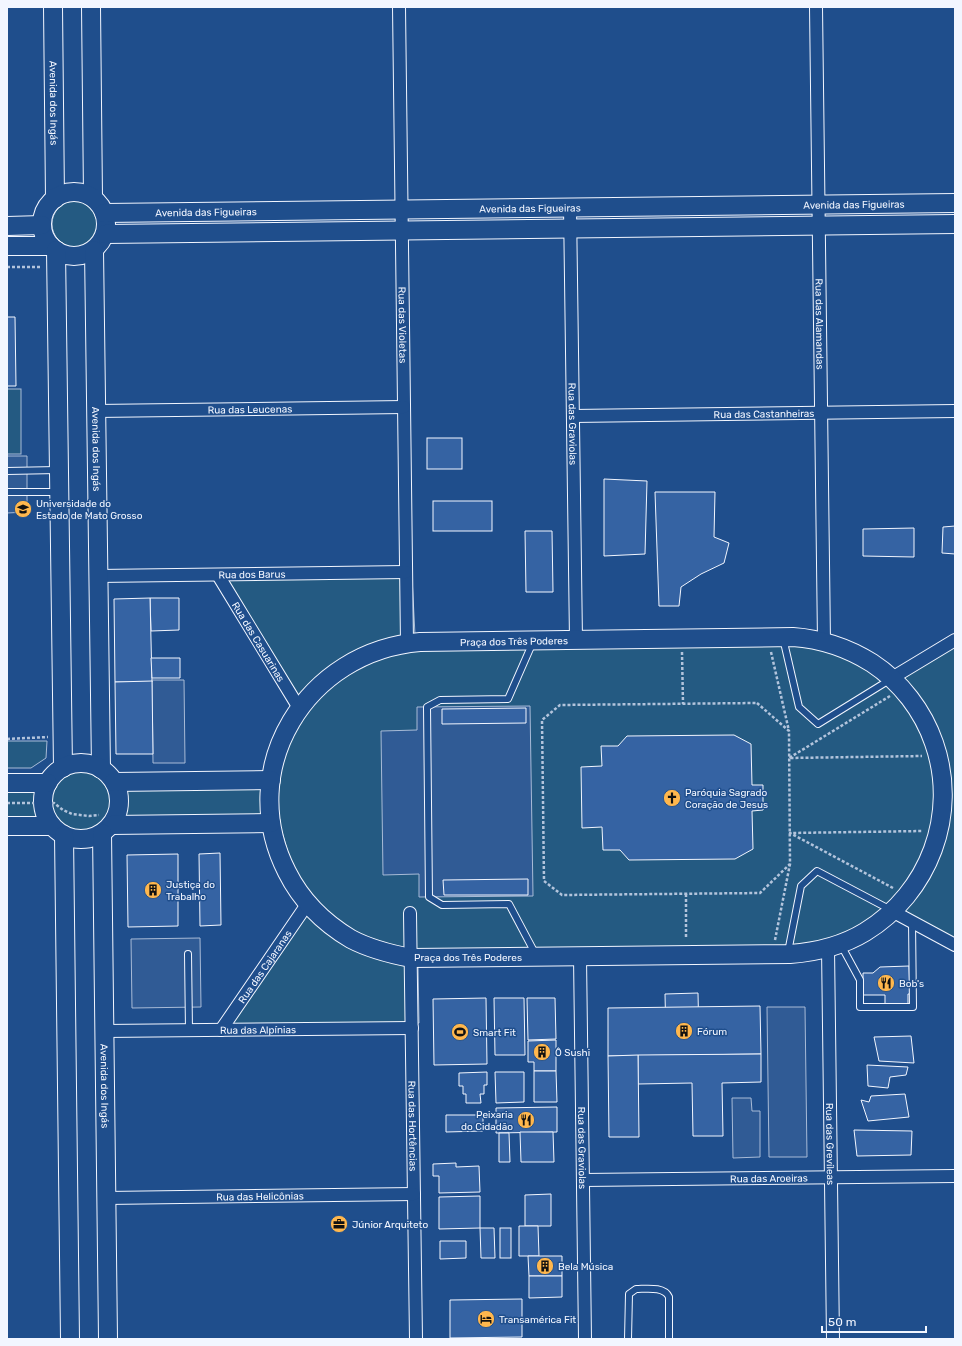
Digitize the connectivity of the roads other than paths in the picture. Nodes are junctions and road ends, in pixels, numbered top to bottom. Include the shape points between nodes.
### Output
1 (53, 7) edge
2 (91, 7) edge
3 (399, 7) edge
4 (816, 7) edge
5 (93, 198) junction
6 (56, 199) junction
7 (955, 202) edge
8 (818, 204) junction
9 (570, 207) junction
10 (401, 209) junction
11 (104, 213) junction
12 (955, 224) edge
13 (42, 225) junction
14 (819, 225) junction
15 (7, 226) edge
16 (570, 228) junction
17 (402, 230) junction
18 (105, 234) junction
19 (7, 246) edge
20 (53, 248) junction
21 (94, 250) junction
22 (404, 407) junction
23 (96, 411) junction
24 (955, 411) edge
25 (821, 413) junction
26 (573, 416) junction
27 (59, 470) junction
28 (7, 471) edge
29 (7, 492) edge
30 (59, 492) junction
31 (406, 572) junction
32 (218, 575) junction
33 (98, 576) junction
34 (776, 637) junction
35 (534, 640) junction
36 (576, 640) junction
37 (955, 640) edge
38 (824, 642) junction
39 (407, 643) junction
40 (897, 684) junction
41 (299, 708) junction
42 (945, 766) edge
43 (63, 768) junction
44 (101, 768) junction
45 (271, 780) junction
46 (114, 782) junction
47 (48, 783) junction
48 (7, 784) edge
49 (946, 820) edge
50 (271, 823) junction
51 (7, 826) edge
52 (106, 829) junction
53 (58, 830) junction
54 (308, 904) junction
55 (892, 911) junction
56 (410, 913) dead end
57 (912, 922) junction
58 (955, 945) edge
59 (834, 946) junction
60 (188, 954) dead end
61 (780, 954) junction
62 (538, 957) junction
63 (580, 957) junction
64 (411, 958) junction
65 (412, 1028) junction
66 (189, 1030) junction
67 (221, 1030) junction
68 (104, 1032) junction
69 (955, 1176) edge
70 (831, 1177) junction
71 (583, 1180) junction
72 (414, 1194) junction
73 (106, 1198) junction
74 (70, 1339) edge
75 (108, 1339) edge
76 (416, 1339) edge
77 (585, 1339) edge
78 (628, 1339) edge
79 (669, 1339) edge
80 (833, 1339) edge

1 - 6 street, Avenida dos Ingás
2 - 5 street
3 - 10 street, Rua das Violetas
4 - 8 street, Rua das Alamandas
5 - 6 street via 75,192 66,193
5 - 11 street
6 - 13 street via 47,208
7 - 8 street, Avenida das Figueiras
8 - 9 street, Avenida das Figueiras
8 - 14 street, Rua das Alamandas
9 - 10 street, Avenida das Figueiras
9 - 16 street, Rua das Graviolas
10 - 11 street, Avenida das Figueiras
10 - 17 street, Rua das Violetas
11 - 18 street via 107,224
12 - 14 street, Avenida das Figueiras
13 - 15 street
13 - 20 street via 46,240
14 - 16 street, Avenida das Figueiras
14 - 25 street, Rua das Alamandas
16 - 17 street, Avenida das Figueiras
16 - 26 street, Rua das Graviolas
17 - 18 street, Avenida das Figueiras
17 - 22 street, Rua das Violetas
18 - 21 street
19 - 20 street
20 - 21 street via 65,255 74,256
20 - 27 street
21 - 23 street, Avenida dos Ingás
22 - 23 street, Rua das Leucenas
22 - 31 street, Rua das Violetas
23 - 33 street, Avenida dos Ingás
24 - 25 street, Rua das Castanheiras
25 - 26 street, Rua das Castanheiras
25 - 38 street, Rua das Alamandas
26 - 36 street, Rua das Graviolas
27 - 28 lane
27 - 30 street
29 - 30 lane
30 - 43 street
31 - 32 street, Rua dos Barus
31 - 39 street, Rua das Violetas
32 - 33 street, Rua dos Barus
32 - 41 street, Rua das Casuarinas
33 - 44 street, Avenida dos Ingás
34 - 36 street, Praça dos Três Poderes
34 - 38 street, Praça dos Três Poderes
34 - 40 lane via 799,707 818,724
35 - 36 street, Praça dos Três Poderes
35 - 39 street, Praça dos Três Poderes
35 - 62 lane via 508,699 440,700 427,707 429,897 442,904 509,904
37 - 40 street
38 - 40 street, Praça dos Três Poderes via 863,657
39 - 41 street, Praça dos Três Poderes via 386,647 348,664 315,689
40 - 42 street, Praça dos Três Poderes via 922,715
41 - 45 street, Praça dos Três Poderes via 281,742
42 - 49 street, Praça dos Três Poderes
43 - 44 street via 83,763
43 - 47 street via 56,772
44 - 46 street
45 - 46 street
45 - 50 street, Praça dos Três Poderes
46 - 52 street via 117,788 118,811
47 - 48 street
47 - 53 street via 44,791 44,812
49 - 55 street, Praça dos Três Poderes via 923,874
50 - 52 street
50 - 54 street, Praça dos Três Poderes via 283,863 292,882
51 - 53 street
52 - 53 street via 84,839 77,839
52 - 68 street, Avenida dos Ingás
53 - 74 street
54 - 64 street, Praça dos Três Poderes via 334,928 351,939 370,948
54 - 67 street, Rua das Cajaranas
55 - 57 street
55 - 59 street, Praça dos Três Poderes via 865,932
55 - 61 lane via 817,871 801,886
56 - 64 street, Rua das Hortências
57 - 58 street
57 - 59 lane via 913,1007 860,1007 860,980
59 - 61 street, Praça dos Três Poderes via 806,953
59 - 70 street, Rua das Grevíleas
60 - 66 lane
61 - 63 street, Praça dos Três Poderes
62 - 63 street, Praça dos Três Poderes
62 - 64 street, Praça dos Três Poderes
63 - 71 street, Rua das Graviolas
64 - 65 street, Rua das Hortências
65 - 67 street, Rua das Alpínias
65 - 72 street, Rua das Hortências
66 - 67 street, Rua das Alpínias
66 - 68 street, Rua das Alpínias
68 - 73 street, Avenida dos Ingás
69 - 70 street, Rua das Aroeiras
70 - 71 street, Rua das Aroeiras
70 - 80 street, Rua das Grevíleas
71 - 77 street, Rua das Graviolas
72 - 73 street, Rua das Helicônias
72 - 76 street, Rua das Hortências
73 - 75 street, Avenida dos Ingás
78 - 79 lane via 629,1294 636,1289 666,1292 669,1297

